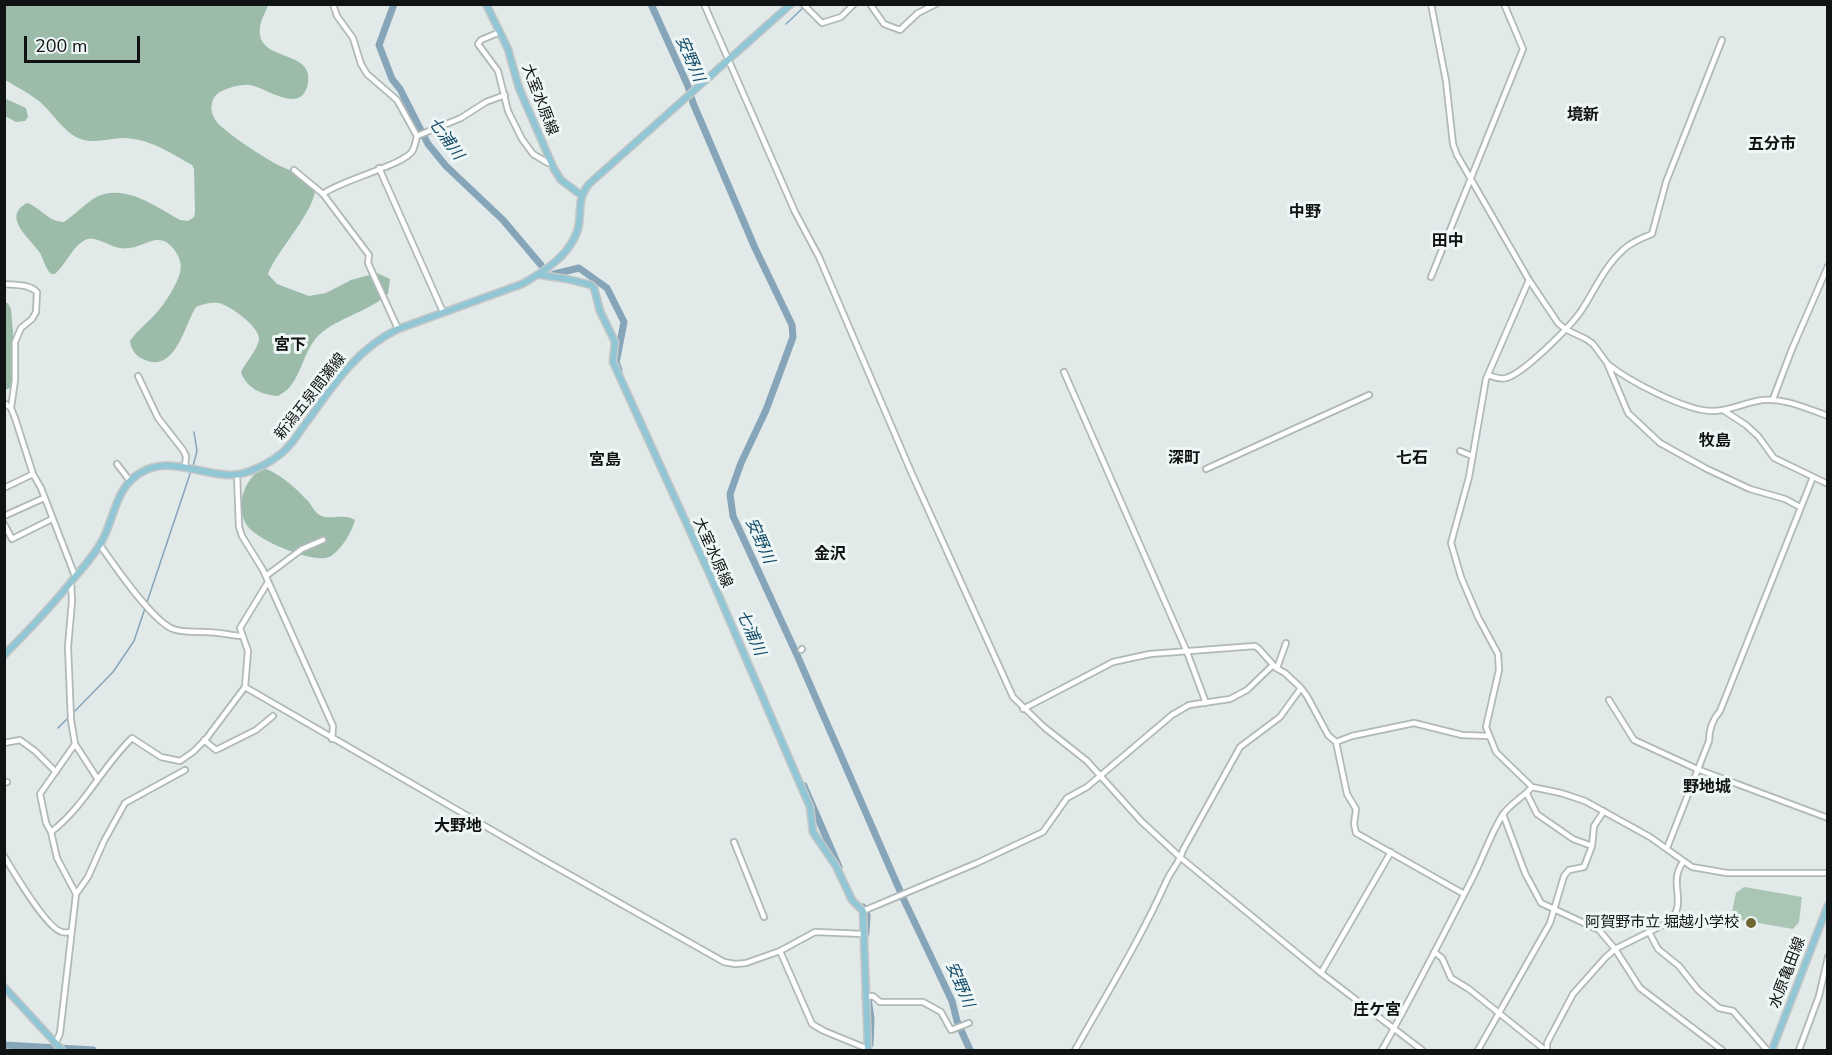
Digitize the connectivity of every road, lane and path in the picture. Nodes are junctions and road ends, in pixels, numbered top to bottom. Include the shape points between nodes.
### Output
1 (333, 4) edge
2 (486, 4) edge
3 (704, 4) edge
4 (791, 4) edge
5 (803, 4) edge
6 (854, 4) edge
7 (870, 4) edge
8 (936, 4) edge
9 (1431, 4) edge
10 (1504, 4) edge
11 (500, 32) junction
12 (1722, 40) dead end
13 (728, 60) junction
14 (505, 95) junction
15 (417, 136) junction
16 (552, 163) junction
17 (379, 168) junction
18 (294, 170) dead end
19 (1471, 179) junction
20 (322, 194) junction
21 (581, 195) junction
22 (1827, 266) edge
23 (540, 274) junction
24 (1431, 277) dead end
25 (1529, 280) junction
26 (4, 284) edge
27 (443, 312) junction
28 (398, 329) junction
29 (1566, 329) junction
30 (1607, 363) junction
31 (1064, 372) dead end
32 (1488, 375) junction
33 (138, 376) dead end
34 (1369, 395) dead end
35 (1773, 399) junction
36 (4, 403) edge
37 (11, 409) junction
38 (1723, 410) junction
39 (4, 416) edge
40 (1827, 416) edge
41 (1460, 451) dead end
42 (1472, 456) junction
43 (117, 464) dead end
44 (190, 468) junction
45 (1206, 469) dead end
46 (33, 474) junction
47 (237, 475) junction
48 (1813, 477) junction
49 (130, 481) junction
50 (1827, 484) edge
51 (4, 488) edge
52 (44, 498) junction
53 (1800, 507) junction
54 (4, 516) edge
55 (52, 519) junction
56 (4, 524) edge
57 (323, 540) dead end
58 (100, 545) junction
59 (73, 579) junction
60 (267, 579) junction
61 (242, 636) junction
62 (1286, 643) dead end
63 (1187, 652) junction
64 (4, 655) edge
65 (1275, 667) junction
66 (245, 687) junction
67 (1301, 688) junction
68 (1609, 700) dead end
69 (1206, 703) junction
70 (1023, 709) junction
71 (273, 716) dead end
72 (1489, 736) junction
73 (332, 739) junction
74 (204, 740) junction
75 (1336, 742) junction
76 (4, 743) edge
77 (75, 744) junction
78 (1697, 769) junction
79 (185, 770) dead end
80 (56, 772) junction
81 (1101, 776) junction
82 (97, 778) junction
83 (1532, 787) junction
84 (1527, 794) junction
85 (1604, 811) junction
86 (1503, 814) junction
87 (1827, 818) edge
88 (51, 832) junction
89 (734, 842) dead end
90 (1592, 846) junction
91 (1667, 848) junction
92 (1390, 852) junction
93 (4, 856) edge
94 (1181, 858) junction
95 (1683, 862) junction
96 (1827, 873) edge
97 (76, 894) junction
98 (1464, 894) junction
99 (1827, 905) edge
100 (1554, 909) junction
101 (864, 911) junction
102 (764, 917) dead end
103 (71, 932) junction
104 (1650, 932) junction
105 (864, 934) junction
106 (1615, 949) junction
107 (780, 951) junction
108 (1434, 952) junction
109 (1827, 957) edge
110 (1321, 973) junction
111 (4, 987) edge
112 (865, 997) junction
113 (1498, 1013) junction
114 (968, 1024) dead end
115 (1394, 1028) junction
116 (55, 1042) junction
117 (62, 1050) edge
118 (868, 1050) edge
119 (1075, 1050) edge
120 (1382, 1050) edge
121 (1422, 1050) edge
122 (1478, 1050) edge
123 (1546, 1050) edge
124 (1722, 1050) edge
125 (1767, 1050) edge
126 (1772, 1050) edge
127 (1799, 1050) edge

1 - 15 street via 353,38 367,74 397,100
2 - 11 main road, 大室水原線
3 - 13 street
4 - 13 main road
5 - 6 street via 822,23 841,18
7 - 8 street via 884,24 900,30 918,12
9 - 19 street via 1453,144
10 - 19 street via 1523,49
11 - 14 street via 478,44 498,71
11 - 16 main road, 大室水原線 via 519,88
12 - 29 street via 1665,182 1652,234 1622,251
13 - 21 main road
13 - 70 street via 819,257 1004,681
14 - 15 street
14 - 16 street via 522,139 533,154
15 - 17 street via 409,156
16 - 21 main road, 大室水原線 via 561,180
17 - 20 street
17 - 27 street
18 - 20 street
19 - 24 street
19 - 25 street
20 - 28 street via 369,255 368,263
21 - 23 main road, 新潟五泉間瀬線 via 578,228 572,243
22 - 35 street
23 - 27 main road, 新潟五泉間瀬線 via 522,285
23 - 101 main road, 大室水原線 via 594,288 615,342 613,362 791,761 810,807 813,832 836,866 852,900
25 - 29 street
25 - 32 street
26 - 37 street via 26,286 37,292 36,312 21,328 15,342
27 - 28 main road, 新潟五泉間瀬線
28 - 47 main road, 新潟五泉間瀬線 via 364,351 348,368 284,452
29 - 30 street via 1593,344
29 - 32 street via 1508,378
30 - 38 street via 1682,405 1695,410
30 - 53 street via 1628,413 1660,443 1739,484
31 - 63 street
32 - 42 street
33 - 44 street via 158,418 183,450
34 - 45 street
35 - 38 street
35 - 40 street
36 - 37 street
37 - 39 street
37 - 46 street
38 - 48 street via 1758,436 1774,458
41 - 42 street
42 - 72 street via 1451,543 1461,577 1500,664 1486,727
43 - 49 street
44 - 47 main road, 新潟五泉間瀬線
44 - 49 main road, 新潟五泉間瀬線 via 164,465 148,469
46 - 51 street
46 - 52 street
47 - 60 street via 239,527
48 - 50 street
48 - 53 street
49 - 58 main road via 120,494
52 - 54 street
52 - 55 street
53 - 78 street via 1720,711 1714,717
55 - 56 street via 12,539
55 - 59 street
57 - 60 street via 302,549
58 - 59 main road
58 - 61 street via 126,581 171,628
59 - 64 main road
59 - 77 street via 68,647
60 - 61 street via 240,628
60 - 73 street via 333,726
61 - 66 street via 248,651
62 - 65 street
63 - 65 street via 1255,646
63 - 69 street
63 - 70 street via 1113,662
65 - 67 street
65 - 69 street via 1230,699
66 - 73 street
66 - 74 street
67 - 75 street
67 - 94 street via 1280,717 1240,747
68 - 78 street via 1634,740
69 - 81 street via 1182,708
70 - 81 street
71 - 74 street via 256,730 216,750
72 - 75 street via 1462,735 1414,723
72 - 83 street via 1501,758
73 - 107 street via 724,962 741,964
74 - 82 street via 180,761 161,757 132,738
75 - 92 street via 1347,794 1356,809 1354,830
76 - 80 street via 20,740
77 - 80 street
77 - 82 street
78 - 87 street
78 - 91 street
79 - 97 street via 125,803
80 - 88 street via 40,794
81 - 94 street
81 - 101 street via 1067,798 1043,832
82 - 88 street via 72,812
83 - 84 street
83 - 85 street via 1585,801
84 - 86 street
84 - 90 street via 1537,814 1573,839
85 - 90 street via 1594,826
85 - 91 street
86 - 98 street
86 - 100 street via 1541,903
88 - 97 street via 57,858
89 - 102 street
90 - 100 street via 1584,867 1569,870 1564,876
91 - 95 street
92 - 98 street
92 - 110 street
93 - 103 street via 31,900 54,927
94 - 110 street
94 - 119 street
95 - 96 street via 1702,870 1727,873
95 - 104 street via 1676,875 1676,915
97 - 103 street
98 - 108 street
99 - 126 main road, 水原亀田線
100 - 106 street via 1599,930
100 - 113 street via 1550,923
101 - 105 main road
103 - 116 street via 59,1037
104 - 106 street
104 - 125 street via 1658,949 1679,966 1698,990 1719,1008 1733,1011
105 - 107 street via 810,933
105 - 112 main road
106 - 123 street via 1573,994
106 - 124 street via 1640,988
107 - 118 street via 812,1024
108 - 113 street via 1442,958 1451,978
108 - 115 street
109 - 127 street via 1819,996
110 - 115 street
111 - 116 main road
112 - 114 street via 873,996 880,1002 923,1002 941,1012 951,1030
112 - 118 main road
113 - 122 street
113 - 123 street
115 - 120 street
115 - 121 street
116 - 117 main road

